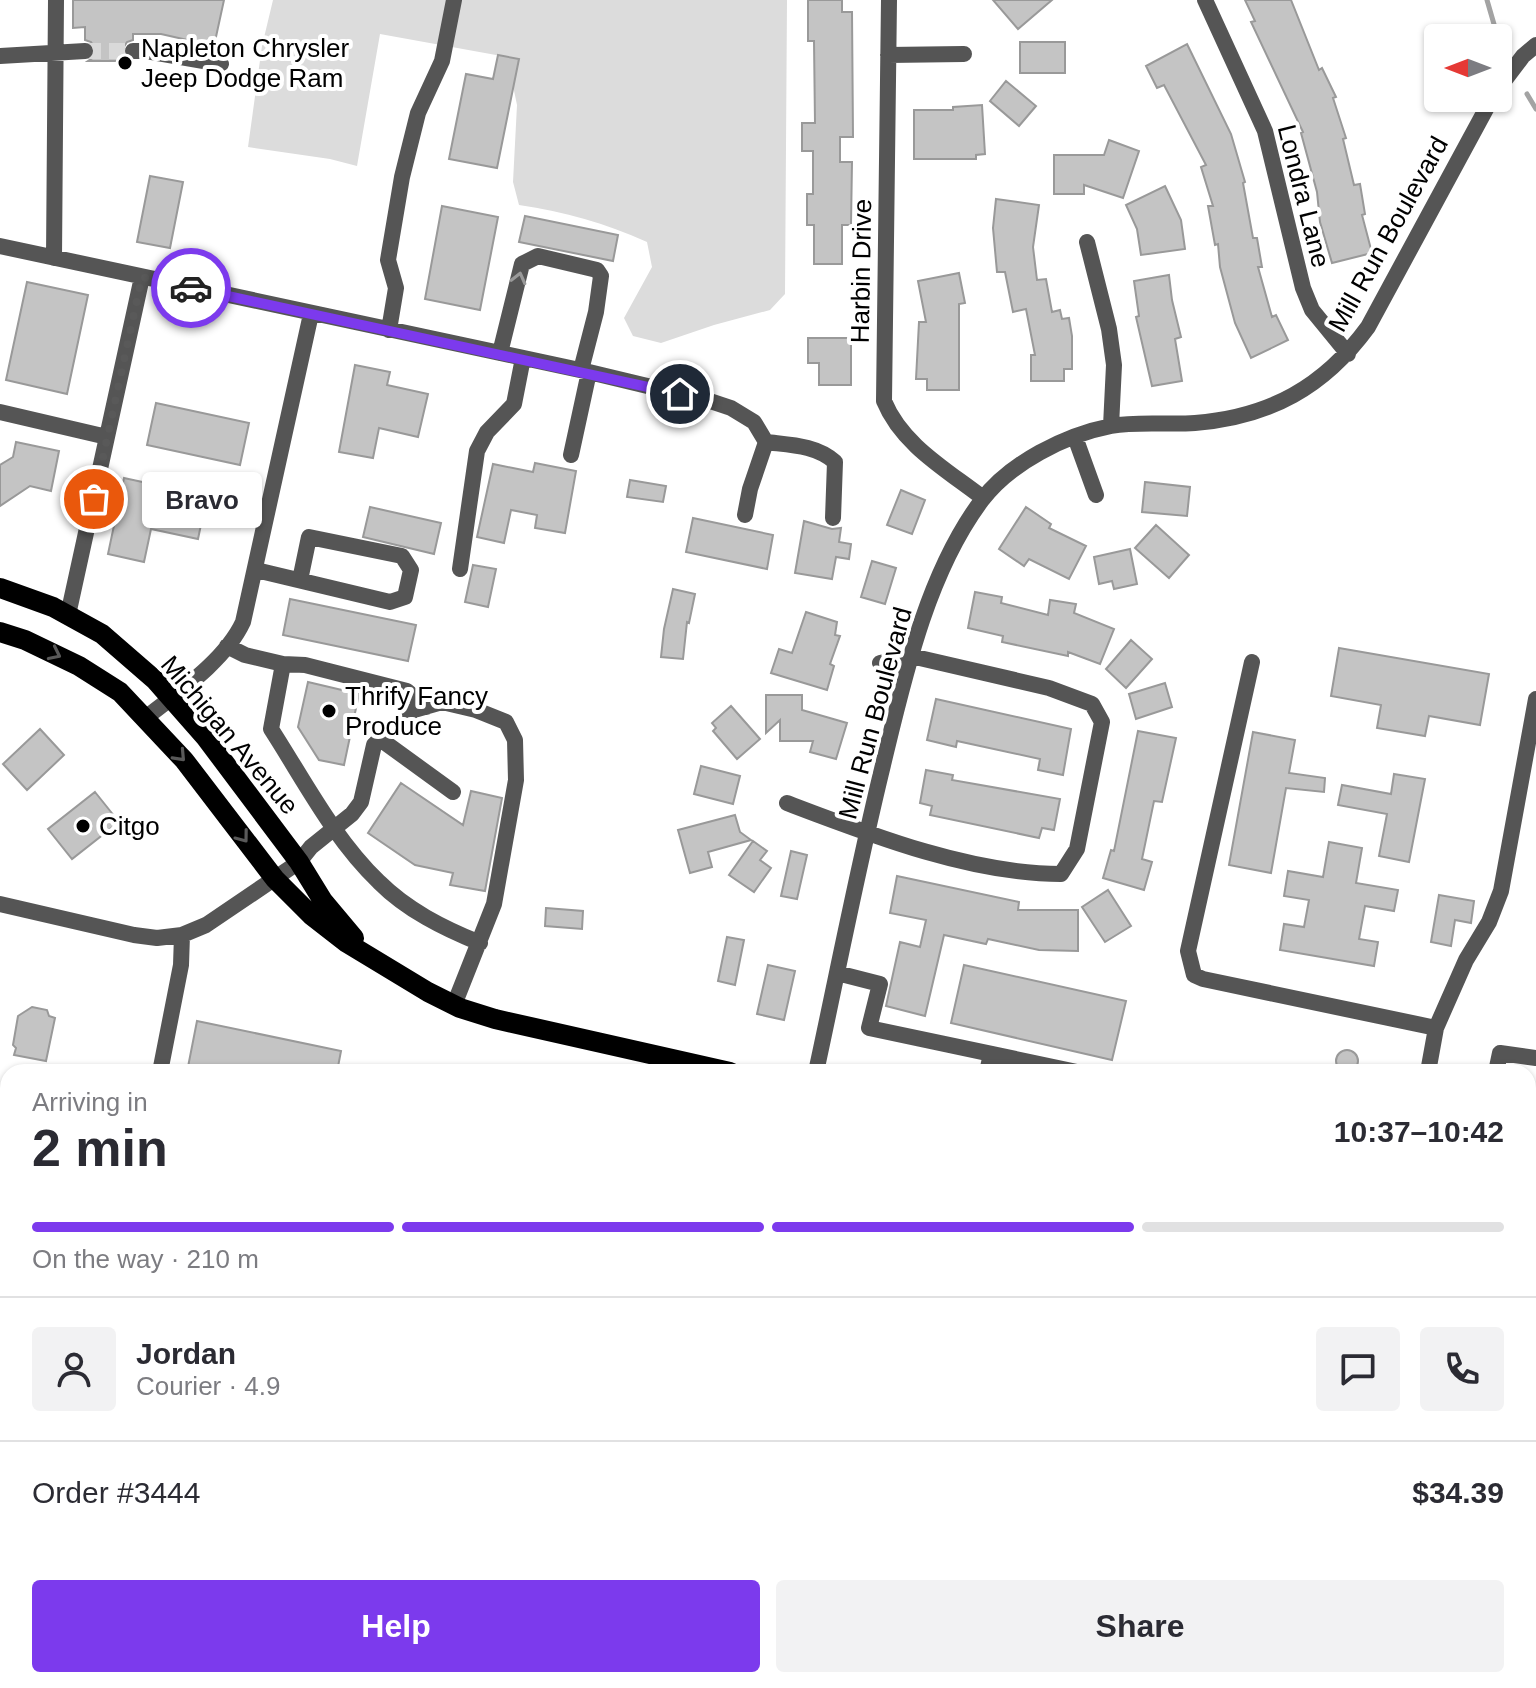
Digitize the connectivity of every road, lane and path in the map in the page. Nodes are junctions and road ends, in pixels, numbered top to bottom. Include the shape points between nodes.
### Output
1 (56, 0) edge
2 (454, 0) edge
3 (889, 0) edge
4 (1205, 0) edge
5 (1536, 45) edge
6 (56, 51) junction
7 (85, 51) tunnel mouth
8 (133, 51) tunnel mouth
9 (964, 54) dead end
10 (888, 55) junction
11 (0, 56) edge
12 (221, 64) dead end
13 (1512, 71) edge
14 (1484, 112) edge
15 (1087, 242) dead end
16 (0, 246) edge
17 (54, 258) junction
18 (142, 277) junction
19 (311, 314) junction
20 (389, 330) junction
21 (500, 353) junction
22 (1348, 354) junction
23 (523, 358) junction
24 (585, 371) junction
25 (0, 412) edge
26 (1111, 426) junction
27 (107, 437) junction
28 (1075, 437) junction
29 (766, 442) junction
30 (571, 455) dead end
31 (1096, 495) dead end
32 (983, 498) junction
33 (745, 515) dead end
34 (833, 518) dead end
35 (460, 569) dead end
36 (256, 570) junction
37 (300, 580) junction
38 (0, 588) edge
39 (68, 615) junction
40 (0, 632) edge
41 (227, 646) junction
42 (911, 656) junction
43 (1252, 662) dead end
44 (880, 663) dead end
45 (283, 664) junction
46 (172, 697) junction
47 (1536, 699) edge
48 (426, 707) junction
49 (144, 719) junction
50 (380, 739) junction
51 (453, 792) dead end
52 (787, 803) dead end
53 (335, 829) junction
54 (866, 833) junction
55 (299, 862) junction
56 (275, 879) junction
57 (0, 904) edge
58 (182, 935) junction
59 (480, 943) junction
60 (380, 964) junction
61 (837, 973) junction
62 (454, 1005) junction
63 (1436, 1028) junction
64 (991, 1054) junction
65 (1536, 1058) edge
66 (162, 1064) edge
67 (695, 1064) edge
68 (818, 1064) edge
69 (989, 1064) edge
70 (1039, 1064) edge
71 (1429, 1064) edge
72 (1498, 1064) edge

1 - 6 street
2 - 20 street via 442,61 418,113 402,177 388,260 396,288
3 - 10 street, Harbin Drive
4 - 22 street, Londra Lane via 1265,131 1303,288 1312,310
5 - 13 street
6 - 7 street
6 - 11 street
6 - 17 street
8 - 12 street
9 - 10 street
10 - 32 street, Harbin Drive via 884,401 905,437
14 - 22 street, Mill Run Boulevard via 1368,327
15 - 26 street via 1114,365
16 - 17 street
17 - 18 street
18 - 19 street
18 - 27 street
19 - 20 street
19 - 36 street
20 - 21 street
21 - 23 street
21 -> 24 street via 522,264 538,256 597,270 601,276
22 - 26 street, Mill Run Boulevard via 1304,390 1272,407 1196,423
23 - 24 street
23 - 35 street via 514,404 477,451
24 - 29 street via 731,408 754,422
24 - 30 street
25 - 27 street
26 - 28 street, Mill Run Boulevard
27 - 39 street
28 - 31 street
28 - 32 street, Mill Run Boulevard via 1011,472
29 - 33 street
29 - 34 street via 808,448 835,462
32 - 42 street, Mill Run Boulevard via 945,565
36 - 37 street
36 - 41 street via 243,622
37 - 37 street via 390,602 405,597 411,570 402,556 309,537
38 - 39 main road, Michigan Avenue
39 - 46 main road, Michigan Avenue via 102,634
40 -> 49 main road, Michigan Avenue via 79,666 120,692
41 - 45 street
41 - 46 street
42 - 44 street
42 - 54 street, Mill Run Boulevard
42 - 54 street via 1049,688 1092,704 1102,722 1077,849 1061,874 1024,874
43 - 63 street via 1188,951 1194,975
45 - 48 street via 407,691
45 - 53 street via 271,729
46 - 49 street
46 - 55 main road, Michigan Avenue
47 - 63 street via 1501,891
48 - 50 street via 414,710
48 - 59 street via 442,702 476,710 506,722 515,740 516,780 494,904
49 -> 56 main road, Michigan Avenue via 184,760
50 - 51 street
50 - 53 street via 374,745 361,802
52 - 54 street
53 - 55 street
53 - 59 street via 390,892 427,919
54 - 61 street, Mill Run Boulevard
55 - 56 street
55 - 60 main road, Michigan Avenue via 323,901
56 - 58 street
56 - 60 main road, Michigan Avenue via 311,915
57 - 58 street via 134,935
58 - 66 street
59 - 62 street
60 - 62 main road, Michigan Avenue
61 - 64 street via 880,984 869,1028
61 - 68 street, Mill Run Boulevard
62 - 67 main road, Michigan Avenue
63 - 71 street
64 - 69 street
64 - 70 street
65 - 72 street via 1500,1053

